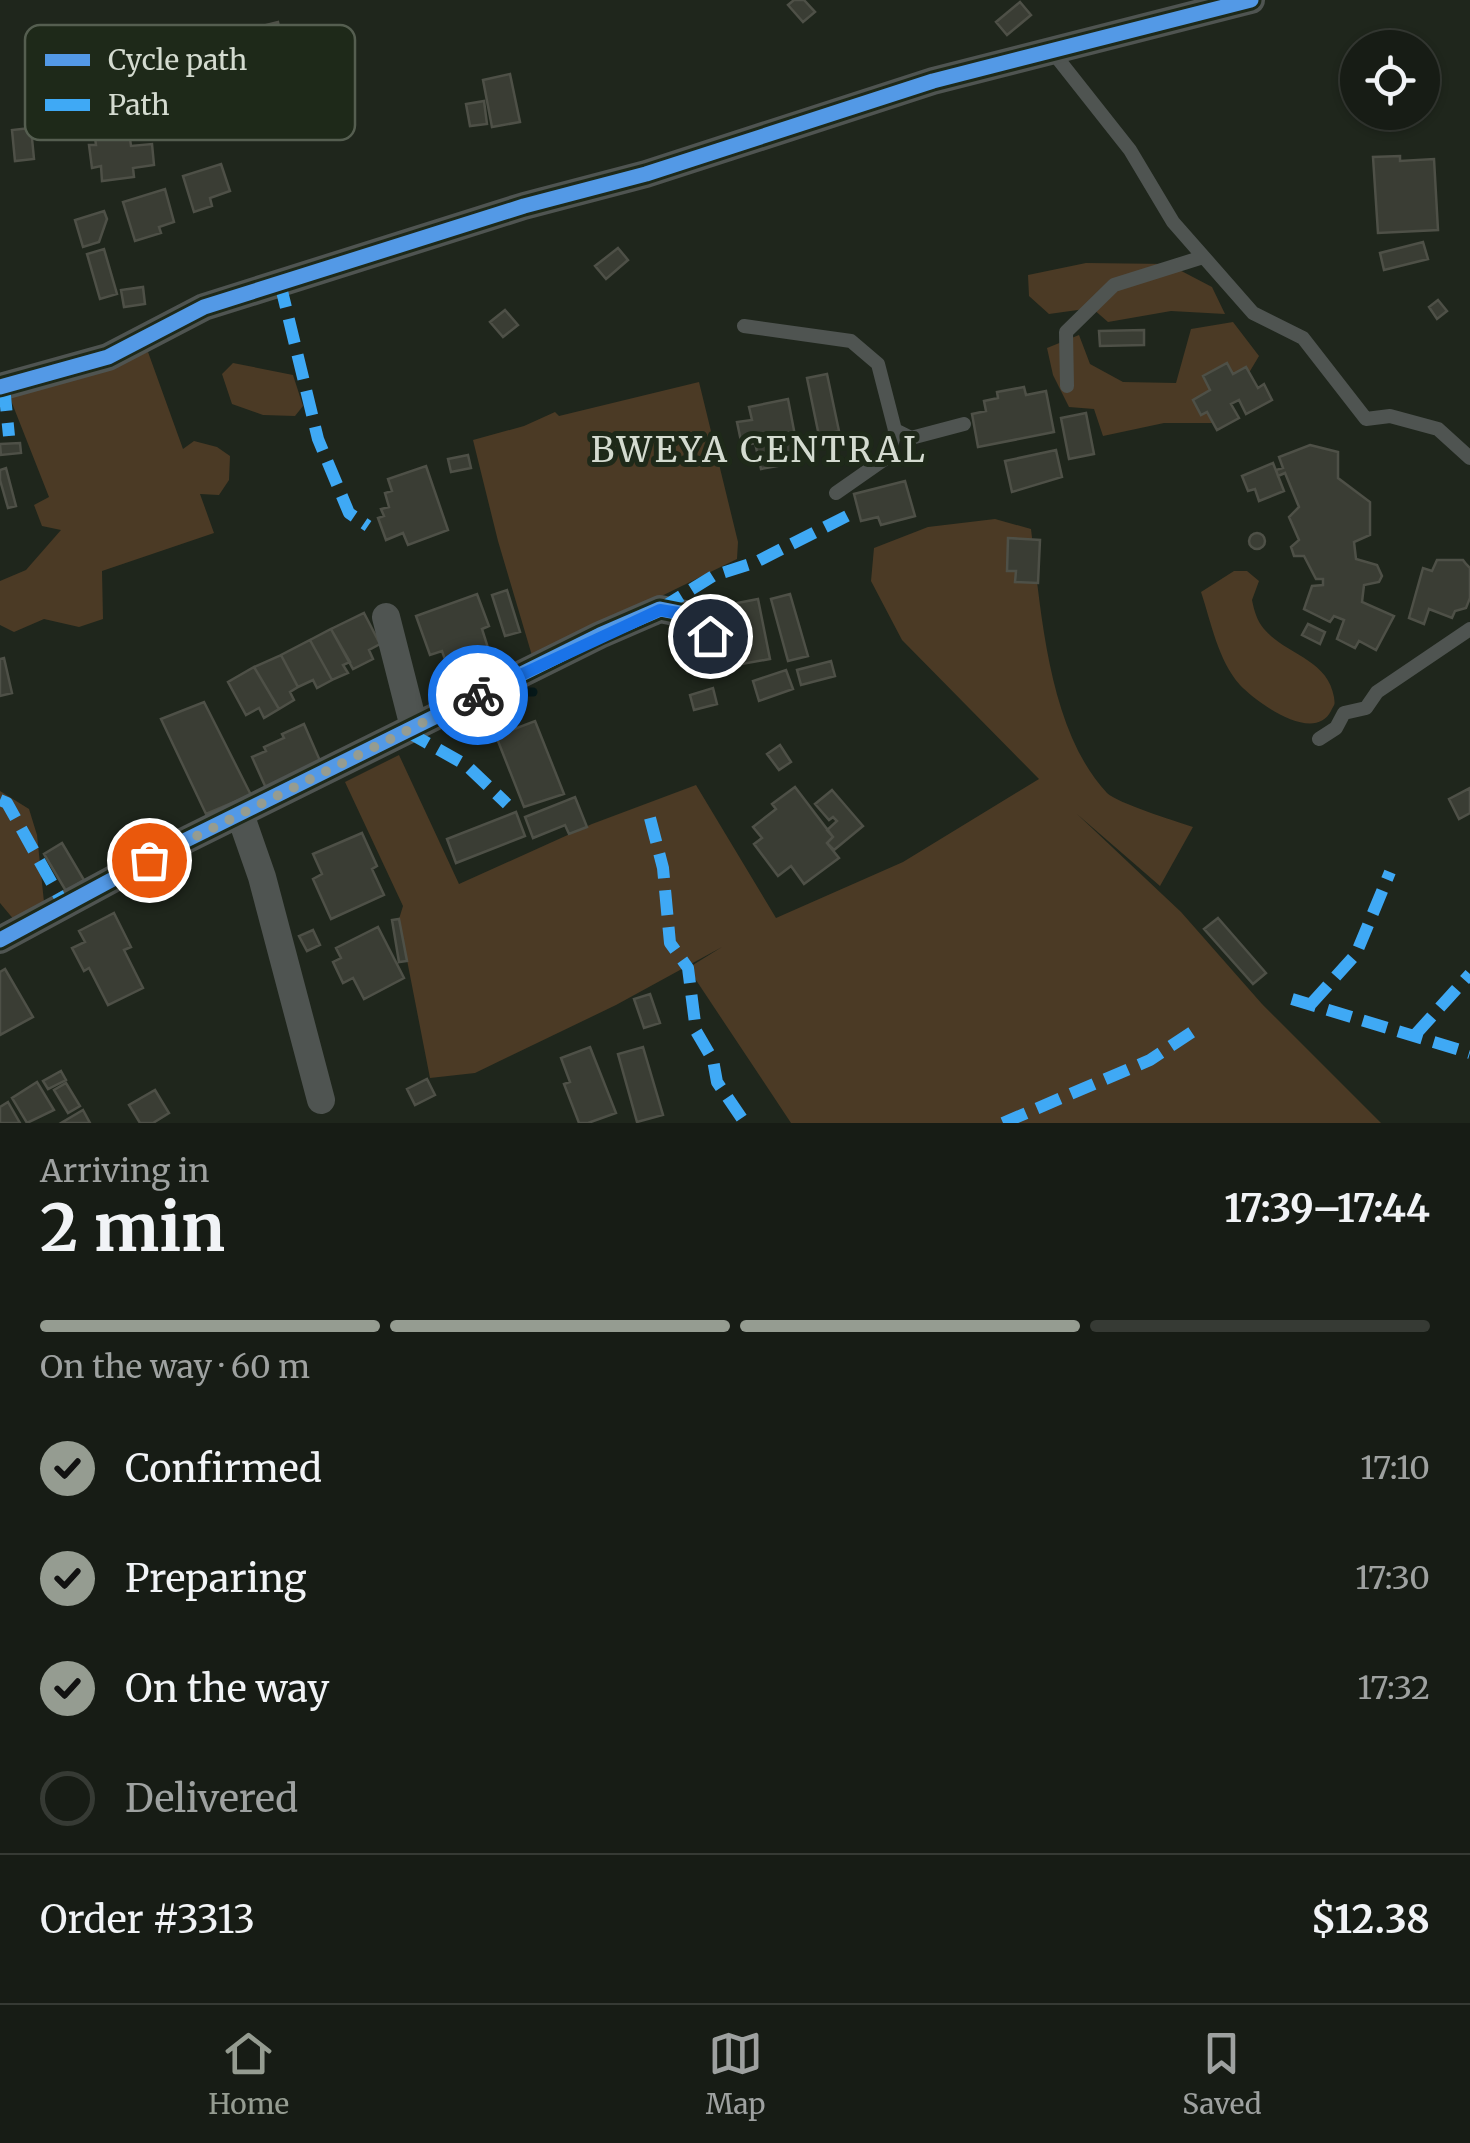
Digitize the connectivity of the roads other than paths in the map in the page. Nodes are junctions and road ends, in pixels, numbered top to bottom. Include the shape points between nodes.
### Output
1 (1251, 0) edge
2 (1050, 50) junction
3 (1203, 257) junction
4 (744, 326) dead end
5 (1067, 386) dead end
6 (0, 387) edge
7 (964, 424) dead end
8 (895, 430) junction
9 (1470, 458) edge
10 (836, 493) dead end
11 (386, 617) dead end
12 (1470, 630) edge
13 (710, 636) dead end
14 (414, 727) junction
15 (1319, 740) dead end
16 (240, 814) junction
17 (0, 940) edge
18 (321, 1100) dead end

1 - 2 street
2 - 3 lane
2 - 6 street via 250,292 204,307 108,357
3 - 5 lane via 1114,285 1066,332
3 - 9 lane via 1253,313 1303,338 1366,419 1390,416 1438,429
4 - 8 lane via 851,341 878,364
7 - 8 lane via 912,438
8 - 10 lane via 890,456
11 - 14 street
12 - 15 lane via 1377,692 1366,708 1344,713
13 - 14 street via 685,614 660,610
14 - 16 street
16 - 17 street
16 - 18 street

